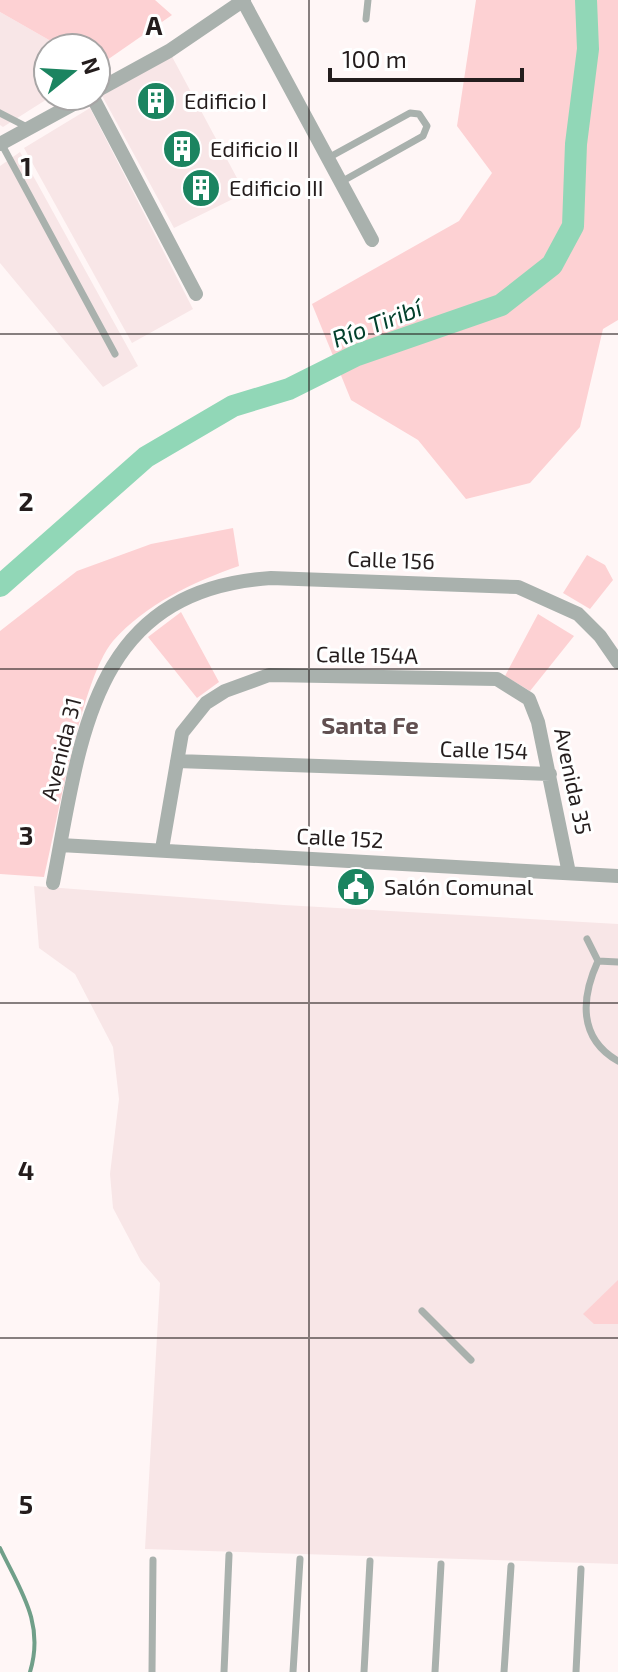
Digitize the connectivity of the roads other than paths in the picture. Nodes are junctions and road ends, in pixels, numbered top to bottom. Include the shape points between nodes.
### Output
1 (243, 0) edge
2 (368, 0) edge
3 (366, 19) dead end
4 (112, 82) edge
5 (57, 112) edge
6 (99, 112) edge
7 (0, 113) edge
8 (27, 127) junction
9 (1, 144) edge
10 (328, 158) junction
11 (341, 182) junction
12 (372, 240) dead end
13 (196, 294) dead end
14 (115, 354) dead end
15 (171, 606) joint
16 (618, 662) edge
17 (529, 699) joint
18 (177, 761) junction
19 (550, 774) junction
20 (60, 845) junction
21 (162, 849) junction
22 (569, 873) junction
23 (618, 876) edge
24 (53, 883) dead end
25 (587, 939) dead end
26 (598, 961) junction
27 (618, 962) edge
28 (618, 1061) edge
29 (422, 1311) dead end
30 (471, 1360) dead end
31 (229, 1555) dead end
32 (300, 1559) dead end
33 (153, 1560) dead end
34 (370, 1561) dead end
35 (441, 1564) dead end
36 (511, 1566) dead end
37 (581, 1569) dead end
38 (152, 1672) edge
39 (224, 1672) edge
40 (293, 1672) edge
41 (364, 1672) edge
42 (435, 1672) edge
43 (504, 1672) edge
44 (576, 1672) edge

1 - 4 street
1 - 10 street
2 - 3 lane
5 - 8 street
6 - 13 street
7 - 8 lane
8 - 9 street
9 - 14 lane
10 - 11 street
10 - 11 lane via 410,113 419,114 427,126 423,136
11 - 12 street
15 - 16 street, Calle 156 via 204,589 271,578 518,587 578,614
15 - 20 street, Avenida 31 via 146,623 105,674 91,709
17 - 18 street, Calle 154A via 497,679 269,675 247,680 206,703 182,733
17 - 19 street, Avenida 35
18 - 19 street, Calle 154
18 - 21 street
19 - 22 street, Avenida 35
20 - 21 street, Calle 152
20 - 24 street, Avenida 31
21 - 22 street, Calle 152
22 - 23 street, Calle 152
25 - 26 lane
26 - 27 lane
26 - 28 lane via 586,987 584,1016 606,1054
29 - 30 lane
31 - 39 lane
32 - 40 lane
33 - 38 lane
34 - 41 lane
35 - 42 lane
36 - 43 lane
37 - 44 lane

